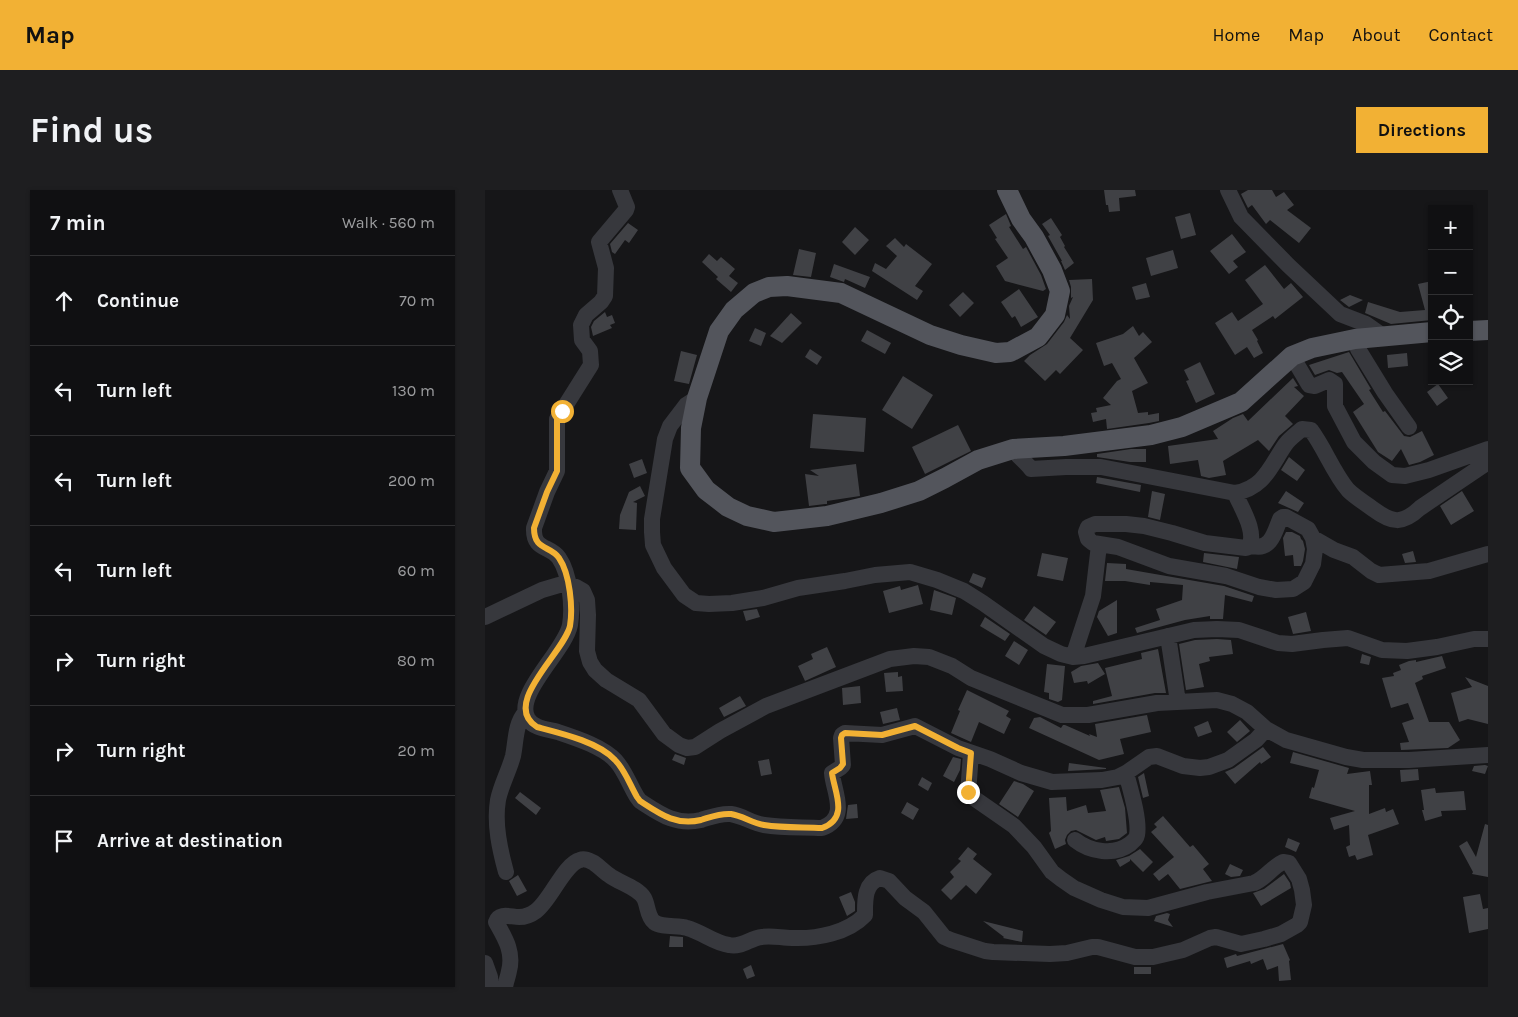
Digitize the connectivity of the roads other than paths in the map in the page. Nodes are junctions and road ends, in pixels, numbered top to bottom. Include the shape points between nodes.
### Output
1 (620, 190) edge
2 (1007, 190) edge
3 (1228, 190) edge
4 (1473, 330) edge
5 (1488, 330) edge
6 (1428, 332) edge
7 (1383, 336) junction
8 (1355, 338) junction
9 (1292, 356) junction
10 (697, 398) junction
11 (1409, 427) dead end
12 (1013, 449) junction
13 (1488, 449) edge
14 (1488, 462) edge
15 (1235, 493) junction
16 (1313, 538) junction
17 (1251, 542) junction
18 (1099, 545) junction
19 (1488, 554) edge
20 (568, 584) junction
21 (485, 617) edge
22 (1168, 636) junction
23 (1488, 639) edge
24 (1073, 657) junction
25 (1178, 702) junction
26 (525, 713) junction
27 (1266, 729) junction
28 (971, 753) junction
29 (1488, 755) edge
30 (1126, 773) junction
31 (1075, 840) dead end
32 (506, 872) dead end
33 (485, 963) edge
34 (491, 987) edge
35 (505, 987) edge

1 - 20 street via 626,210 599,242 606,268 605,296 586,315 581,326 582,340 590,351 591,365 557,419 557,471 534,528 537,542 559,558
2 - 10 main road via 1021,220 1052,270 1060,291 1055,315 1038,337 1010,352 996,352 930,335 841,294 787,286 769,287 754,293 734,310 719,331
3 - 7 street via 1241,217 1340,314 1366,324
4 - 5 main road
6 - 7 main road
7 - 8 main road
8 - 9 main road
8 - 11 street via 1362,357
9 - 12 main road via 1241,402 1183,426 1151,435
9 - 13 street via 1309,384 1315,386 1329,380 1335,384 1335,406 1354,442 1373,462 1393,475 1405,476 1429,470
10 - 12 main road via 691,428 690,468 706,490 728,506 747,516 774,522 827,516 881,503 919,491 978,460
10 - 24 street via 686,405 669,426 651,532 653,545 664,568 684,595 696,603 709,604 763,598 798,588 910,572 964,592 1045,646
12 - 15 street via 1031,469 1101,467
14 - 15 street via 1411,516 1394,520 1380,514 1349,490 1311,430 1302,429 1285,445 1261,481 1252,488
15 - 17 street
16 - 17 street via 1308,529 1286,516 1280,519 1266,544 1257,547
16 - 18 street via 1313,564 1304,582 1293,589 1276,590 1226,576 1169,566 1118,547
16 - 19 street via 1353,557 1379,575 1429,571
17 - 18 street via 1246,548 1205,543 1144,526 1095,524 1086,532 1090,541
18 - 24 street via 1093,596
20 - 21 street via 542,590
20 - 25 street via 583,591 587,600 587,652 595,670 639,700 664,734 687,748 695,747 765,706 890,659 914,656 929,657 952,666 971,678 1062,715 1088,715
20 - 26 street via 569,627 562,645 526,699
22 - 23 street via 1194,630 1239,630 1278,643 1348,638 1382,650 1407,651
22 - 24 street
22 - 25 street
25 - 27 street via 1217,700 1232,704
26 - 28 street via 537,727 586,742 605,752 616,760 640,801 668,819 682,822 729,814 764,825 828,826 837,814 839,799 832,773 843,764 841,738 845,733 882,735 915,726
26 - 32 street via 520,720 498,800 499,836
27 - 29 street via 1286,740 1354,758 1409,760
27 - 30 street via 1249,746 1219,764 1191,768 1157,756 1149,757
28 - 30 street via 1052,782 1102,780
28 - 35 street via 968,794 1014,826 1052,872 1074,888 1123,907 1148,908 1255,883 1283,862 1289,863 1302,890 1304,905 1300,922 1281,934 1254,942 1241,944 1215,937 1183,950 1153,957 1135,957 1098,947 1050,954 993,952 944,936 924,912 889,881 879,878 872,882 865,898 865,914 852,926 815,937 763,936 742,945 728,945 689,928 659,925 651,917 641,894 594,863 581,859 570,866 539,910 519,917 496,919 507,940 511,962
30 - 31 street via 1137,826 1135,839 1123,849 1110,852 1082,846
33 - 34 street

